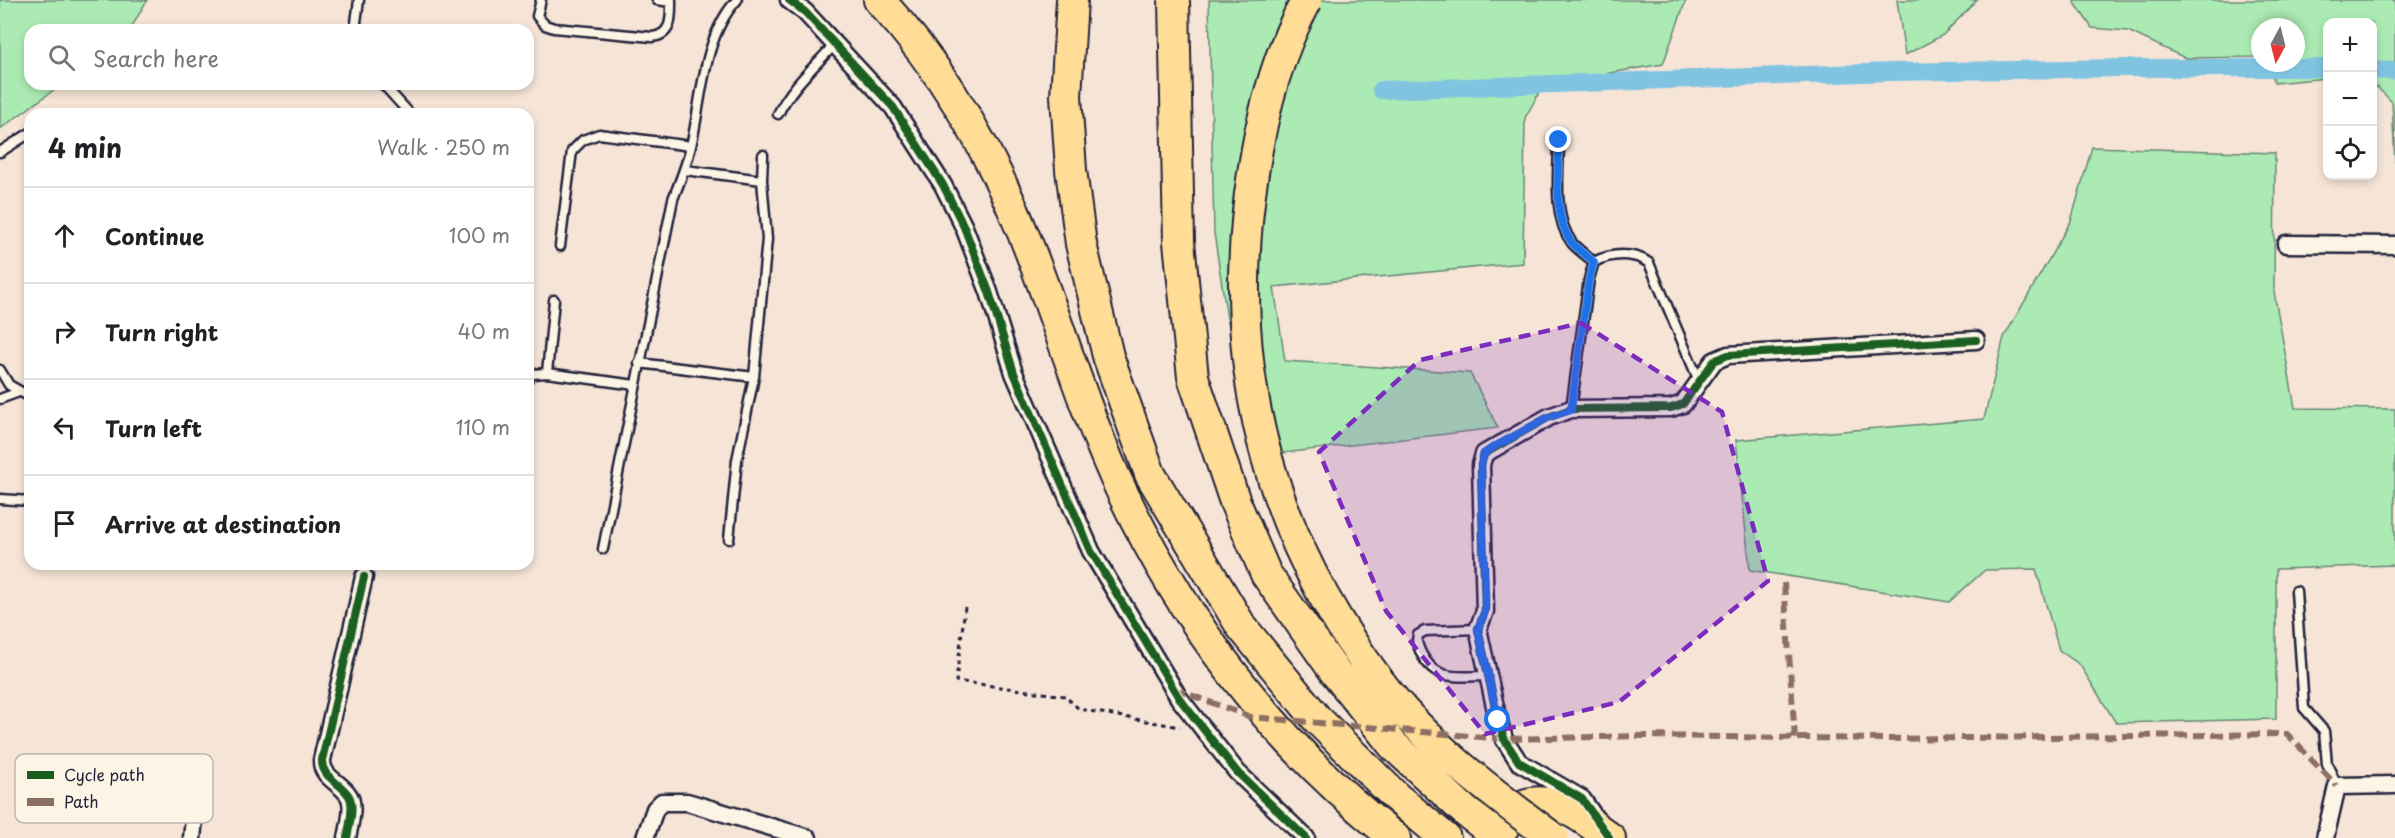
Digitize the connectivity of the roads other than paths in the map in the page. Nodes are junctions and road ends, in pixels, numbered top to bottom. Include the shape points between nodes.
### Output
1 (359, 0) edge
2 (541, 0) edge
3 (657, 0) edge
4 (737, 0) edge
5 (789, 0) edge
6 (879, 0) edge
7 (1071, 0) edge
8 (1174, 0) edge
9 (1307, 0) edge
10 (671, 1) edge
11 (356, 24) edge
12 (835, 44) junction
13 (388, 90) edge
14 (405, 108) edge
15 (778, 114) dead end
16 (24, 137) edge
17 (1559, 140) dead end
18 (691, 146) junction
19 (0, 152) edge
20 (763, 155) dead end
21 (685, 170) junction
22 (762, 180) junction
23 (2286, 244) dead end
24 (2395, 245) edge
25 (560, 246) dead end
26 (1594, 262) junction
27 (554, 300) dead end
28 (1976, 340) dead end
29 (639, 363) junction
30 (0, 370) edge
31 (546, 373) junction
32 (534, 374) edge
33 (754, 377) junction
34 (1699, 382) junction
35 (635, 385) junction
36 (19, 392) junction
37 (24, 394) edge
38 (0, 399) edge
39 (1571, 410) junction
40 (0, 499) edge
41 (24, 501) edge
42 (729, 540) dead end
43 (603, 549) dead end
44 (364, 577) dead end
45 (2296, 591) dead end
46 (1478, 629) junction
47 (1488, 676) junction
48 (2395, 785) edge
49 (2337, 786) junction
50 (194, 823) edge
51 (768, 832) edge
52 (192, 838) edge
53 (346, 838) edge
54 (645, 838) edge
55 (808, 838) edge
56 (1306, 838) edge
57 (1395, 838) edge
58 (1445, 838) edge
59 (1494, 838) edge
60 (1500, 838) edge
61 (1553, 838) edge
62 (1609, 838) edge
63 (2325, 838) edge

1 - 11 lane
2 - 10 lane via 537,16 554,28 652,37 666,32 671,22
3 - 10 lane
4 - 18 lane via 721,20 712,42
5 - 12 street
6 - 57 highway via 911,34 946,82 996,172 1025,237 1115,476 1181,601 1268,719 1320,772
7 - 58 highway via 1066,96 1081,244 1107,356 1150,474 1241,626 1317,719 1396,797
8 - 60 highway, bridge via 1179,242 1193,377 1235,502 1266,574 1335,672 1393,745
9 - 61 highway, bridge via 1282,54 1266,104 1247,208 1243,268 1250,384 1276,491 1318,586 1380,683 1425,734 1469,774
12 - 15 lane
12 - 56 street via 893,106 943,184 989,292 1014,373 1091,551 1179,698 1237,772
13 - 14 lane
16 - 19 lane
17 - 26 lane via 1559,211 1573,244
18 - 21 lane
18 - 25 lane via 599,134 583,140 572,151
20 - 22 lane
21 - 22 lane
21 - 29 lane via 673,199
22 - 33 lane via 767,238
23 - 24 street
26 - 34 lane via 1626,255 1641,257 1649,263
26 - 39 lane
27 - 31 lane
28 - 34 street via 1728,355 1714,361
29 - 33 lane
29 - 35 lane
30 - 36 lane
31 - 32 lane
31 - 35 lane
33 - 42 lane via 737,460
34 - 39 street via 1683,404 1671,408
35 - 43 lane
36 - 37 lane
36 - 38 lane
39 - 46 street via 1549,417 1484,454 1481,465 1485,605
40 - 41 lane
44 - 53 street via 322,760 329,778 349,796
45 - 49 lane via 2304,708 2324,731 2327,764
46 - 47 street
46 - 47 lane via 1425,631 1419,634 1418,645 1427,665 1438,674
47 - 62 street via 1504,739 1520,762 1582,799
48 - 49 street
49 - 63 street
50 - 52 street
51 - 54 street via 687,802 662,802 655,809
51 - 55 street
59 - 62 highway via 1522,805 1532,803 1551,804 1574,812

